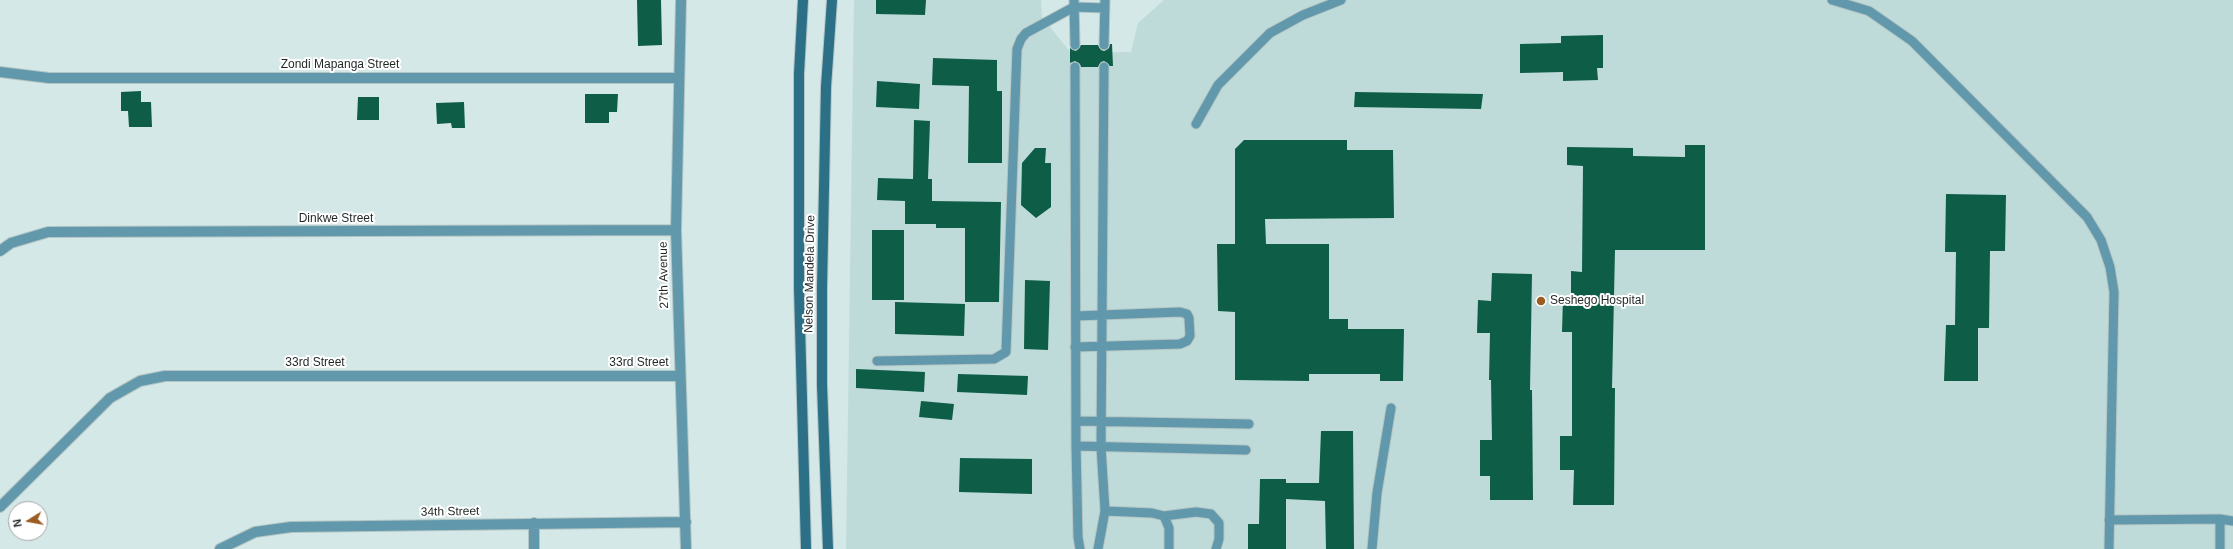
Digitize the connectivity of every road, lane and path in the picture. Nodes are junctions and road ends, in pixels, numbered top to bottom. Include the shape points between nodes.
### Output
1 (681, 0) edge
2 (803, 0) edge
3 (832, 0) edge
4 (1341, 0) edge
5 (1832, 0) edge
6 (1074, 4) edge
7 (1105, 4) edge
8 (1104, 45) dead end
9 (1075, 46) dead end
10 (1075, 67) dead end
11 (1104, 67) dead end
12 (0, 72) edge
13 (680, 78) junction
14 (1196, 124) dead end
15 (676, 230) junction
16 (0, 251) edge
17 (1076, 316) junction
18 (1102, 316) junction
19 (1102, 346) junction
20 (1075, 347) junction
21 (877, 361) dead end
22 (680, 376) junction
23 (1391, 408) dead end
24 (1076, 421) junction
25 (1101, 422) junction
26 (1249, 424) dead end
27 (1076, 446) junction
28 (1101, 447) junction
29 (1246, 450) dead end
30 (0, 506) edge
31 (1106, 511) junction
32 (1164, 516) junction
33 (2220, 519) junction
34 (2110, 520) junction
35 (2233, 521) edge
36 (686, 522) junction
37 (534, 523) junction
38 (220, 549) edge
39 (534, 549) edge
40 (686, 549) edge
41 (806, 549) edge
42 (828, 549) edge
43 (1080, 549) edge
44 (1098, 549) edge
45 (1169, 549) edge
46 (1216, 549) edge
47 (1372, 549) edge
48 (2109, 549) edge
49 (2220, 549) edge

1 - 13 street, 27th Avenue
2 - 41 main road, Nelson Mandela Drive via 799,74 798,288
3 - 42 main road, Nelson Mandela Drive via 826,87 822,288 822,385
4 - 14 lane via 1303,15 1270,33 1218,85
5 - 34 lane via 1869,11 1912,40 2087,217 2101,240 2110,267 2114,292
6 - 7 lane
6 - 9 lane
6 - 21 lane via 1026,33 1016,49 1006,352 994,360
7 - 8 lane
10 - 17 lane
11 - 18 lane
12 - 13 street, Zondi Mapanga Street via 49,78
13 - 15 street, 27th Avenue
15 - 16 street, Dinkwe Street via 48,232 11,243
15 - 22 street, 27th Avenue
17 - 18 lane
17 - 20 lane
18 - 19 lane
18 - 19 lane via 1180,312 1187,314 1189,318 1190,336 1187,341 1180,344
19 - 20 lane
19 - 25 lane
20 - 24 lane
22 - 30 street, 33rd Street via 165,376 140,381 110,398
22 - 36 street, 27th Avenue
23 - 47 lane via 1377,494
24 - 25 lane
24 - 27 lane
25 - 26 lane
25 - 28 lane
27 - 28 lane
27 - 43 lane
28 - 29 lane
28 - 31 lane
31 - 32 lane
31 - 44 lane
32 - 45 lane via 1169,528
32 - 46 lane via 1196,512 1211,514 1219,523
33 - 34 lane
33 - 35 lane
33 - 49 lane
34 - 48 lane
36 - 37 street, 34th Street
36 - 40 street, 27th Avenue
37 - 38 street, 34th Street via 291,527 255,532
37 - 39 street

